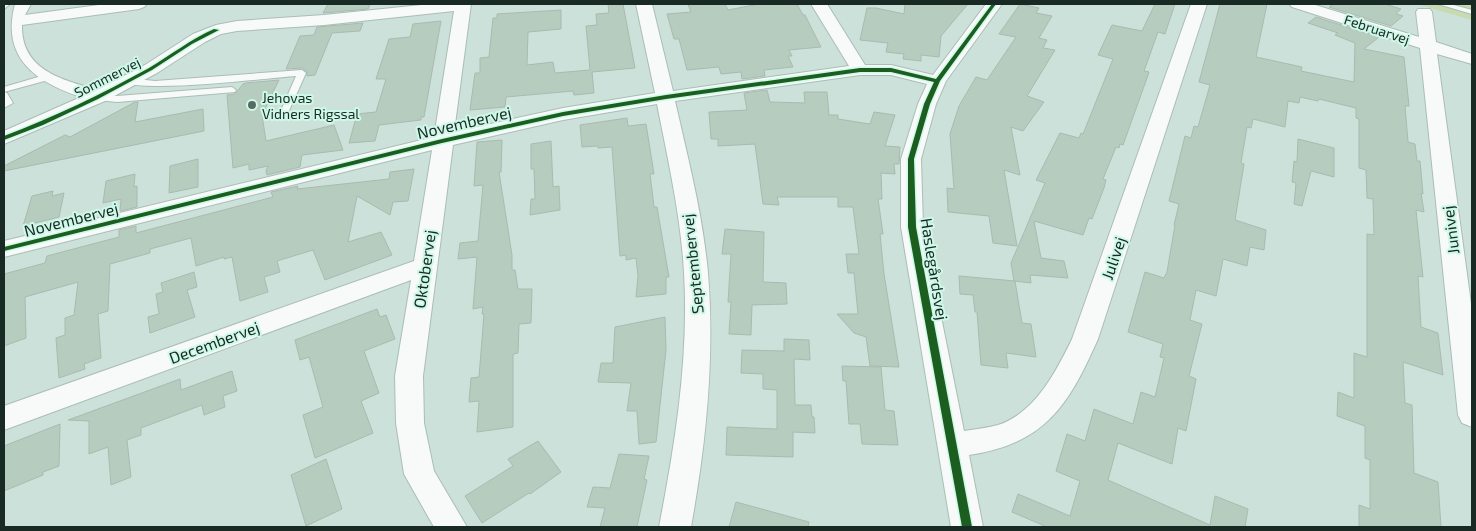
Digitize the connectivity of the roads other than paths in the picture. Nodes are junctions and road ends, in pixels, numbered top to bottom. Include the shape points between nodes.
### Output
1 (6, 4) edge
2 (23, 4) edge
3 (139, 4) edge
4 (644, 4) edge
5 (819, 4) edge
6 (994, 4) edge
7 (1200, 4) edge
8 (1298, 4) edge
9 (1442, 4) edge
10 (463, 5) edge
11 (1424, 12) dead end
12 (1472, 12) edge
13 (9, 14) edge
14 (1427, 45) junction
15 (1472, 59) edge
16 (860, 70) junction
17 (45, 78) junction
18 (127, 81) junction
19 (937, 81) junction
20 (4, 90) edge
21 (232, 90) dead end
22 (4, 96) edge
23 (98, 97) junction
24 (666, 97) junction
25 (4, 105) edge
26 (283, 115) dead end
27 (4, 138) edge
28 (442, 141) junction
29 (4, 249) edge
30 (424, 266) junction
31 (1472, 415) edge
32 (4, 418) edge
33 (952, 445) junction
34 (451, 527) edge
35 (675, 527) edge
36 (967, 527) edge

1 - 13 lane
2 - 13 street
3 - 13 street
4 - 24 street, Septembervej
5 - 16 street
6 - 19 street, Haslegårdsvej
7 - 33 street, Julivej via 1085,340 1070,374 1042,410 1015,430 999,437
8 - 14 street, Februarvej
9 - 12 lane
10 - 18 street, Sommervej via 221,28 198,38 170,58
10 - 28 street, Oktobervej
11 - 14 street, Februarvej
13 - 17 street via 17,50 32,69
14 - 15 street, Februarvej
14 - 31 street, Junivej
16 - 19 street, Novembervej via 891,70
16 - 24 street, Novembervej
17 - 20 lane
17 - 23 street
18 - 23 street, Sommervej
18 - 26 lane via 154,84 302,73
19 - 33 street, Haslegårdsvej via 911,159 912,227
21 - 23 lane via 117,99
22 - 25 lane via 9,103
23 - 27 street, Sommervej
24 - 28 street, Novembervej via 563,114
24 - 35 street, Septembervej via 692,237 698,327 684,480
28 - 29 street, Novembervej
28 - 30 street, Oktobervej
30 - 32 street, Decembervej
30 - 34 street, Oktobervej via 409,376 410,423 419,474
33 - 36 street, Haslegårdsvej

